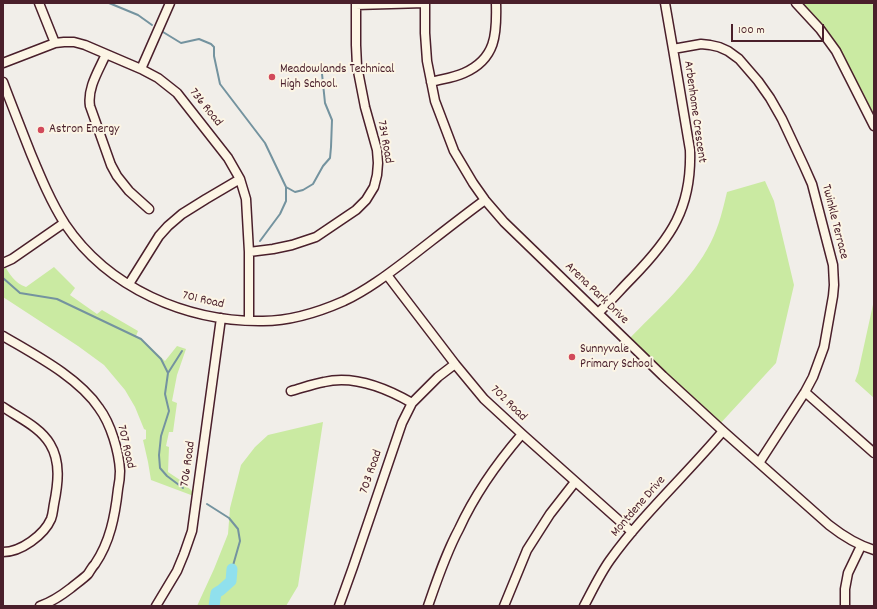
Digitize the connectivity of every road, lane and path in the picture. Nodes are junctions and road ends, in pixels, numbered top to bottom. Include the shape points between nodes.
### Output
1 (39, 3) edge
2 (170, 3) edge
3 (425, 3) edge
4 (496, 3) edge
5 (665, 3) edge
6 (796, 3) edge
7 (356, 4) edge
8 (55, 43) junction
9 (673, 49) junction
10 (106, 54) junction
11 (3, 63) edge
12 (141, 69) junction
13 (3, 82) edge
14 (431, 82) junction
15 (5, 94) edge
16 (874, 126) edge
17 (240, 179) junction
18 (485, 200) junction
19 (149, 209) dead end
20 (64, 222) junction
21 (249, 252) junction
22 (3, 263) edge
23 (387, 275) junction
24 (129, 284) junction
25 (598, 313) junction
26 (221, 318) junction
27 (249, 320) junction
28 (3, 336) edge
29 (455, 364) junction
30 (291, 391) dead end
31 (805, 392) junction
32 (412, 403) junction
33 (3, 406) edge
34 (723, 431) junction
35 (522, 434) junction
36 (874, 453) edge
37 (759, 463) junction
38 (576, 482) junction
39 (632, 532) junction
40 (861, 546) junction
41 (874, 550) edge
42 (3, 552) edge
43 (40, 606) edge
44 (156, 606) edge
45 (339, 606) edge
46 (428, 606) edge
47 (504, 606) edge
48 (584, 606) edge
49 (845, 606) edge

1 - 8 street
2 - 12 street
3 - 7 street
3 - 14 street, Arena Park Drive via 427,61
4 - 14 street via 494,40 488,54 477,65 463,73
5 - 9 street, Arbenhome Crescent
6 - 16 street via 836,51
7 - 21 street, 734 Road via 357,66 363,100 377,150 378,163 374,187 356,210 316,237 292,245
8 - 10 street, 736 Road via 74,42
8 - 11 street, 736 Road
9 - 25 street, Arbenhome Crescent via 690,150 686,194 677,220 661,247
9 - 31 street, Twinkle Terrace via 710,45 728,51 739,59 770,98 812,184 833,265 834,285 824,347
10 - 12 street, 736 Road
10 - 19 street via 91,90 90,106 117,176
12 - 17 street, 736 Road via 177,93 228,158
13 - 15 street, 701 Road
14 - 18 street, Arena Park Drive via 454,151
15 - 20 street, 701 Road via 52,202
17 - 21 street, 736 Road via 246,199
17 - 24 street via 182,214 168,226
18 - 23 street, 701 Road
18 - 25 street, Arena Park Drive via 504,222
20 - 22 street
20 - 24 street, 701 Road via 91,254
21 - 27 street, 736 Road
23 - 27 street, 701 Road via 368,289 315,312 274,320
23 - 29 street, 702 Road
24 - 26 street, 701 Road via 150,297 175,307
25 - 34 street, Arena Park Drive
26 - 27 street, 701 Road
26 - 44 street, 706 Road via 192,531 177,570
28 - 43 street, 707 Road via 77,383 89,395 105,417 119,461 114,519 100,557 88,573 71,588
29 - 32 street, 703 Road
29 - 35 street, 702 Road via 484,399
30 - 32 street via 325,381 343,380 379,387
31 - 36 street
31 - 37 street, Twinkle Terrace
32 - 45 street, 703 Road via 402,423
33 - 42 street via 45,437 56,456 58,468 57,491 51,519 28,544
34 - 37 street, Arena Park Drive
34 - 39 street, Montdene Drive
35 - 38 street, 702 Road
35 - 46 street via 490,474 471,505 458,530
37 - 40 street, Arena Park Drive via 829,525
38 - 39 street, 702 Road
38 - 47 street via 542,525 527,550
39 - 48 street, Montdene Drive via 609,561
40 - 41 street, Arena Park Drive
40 - 49 street via 848,572

